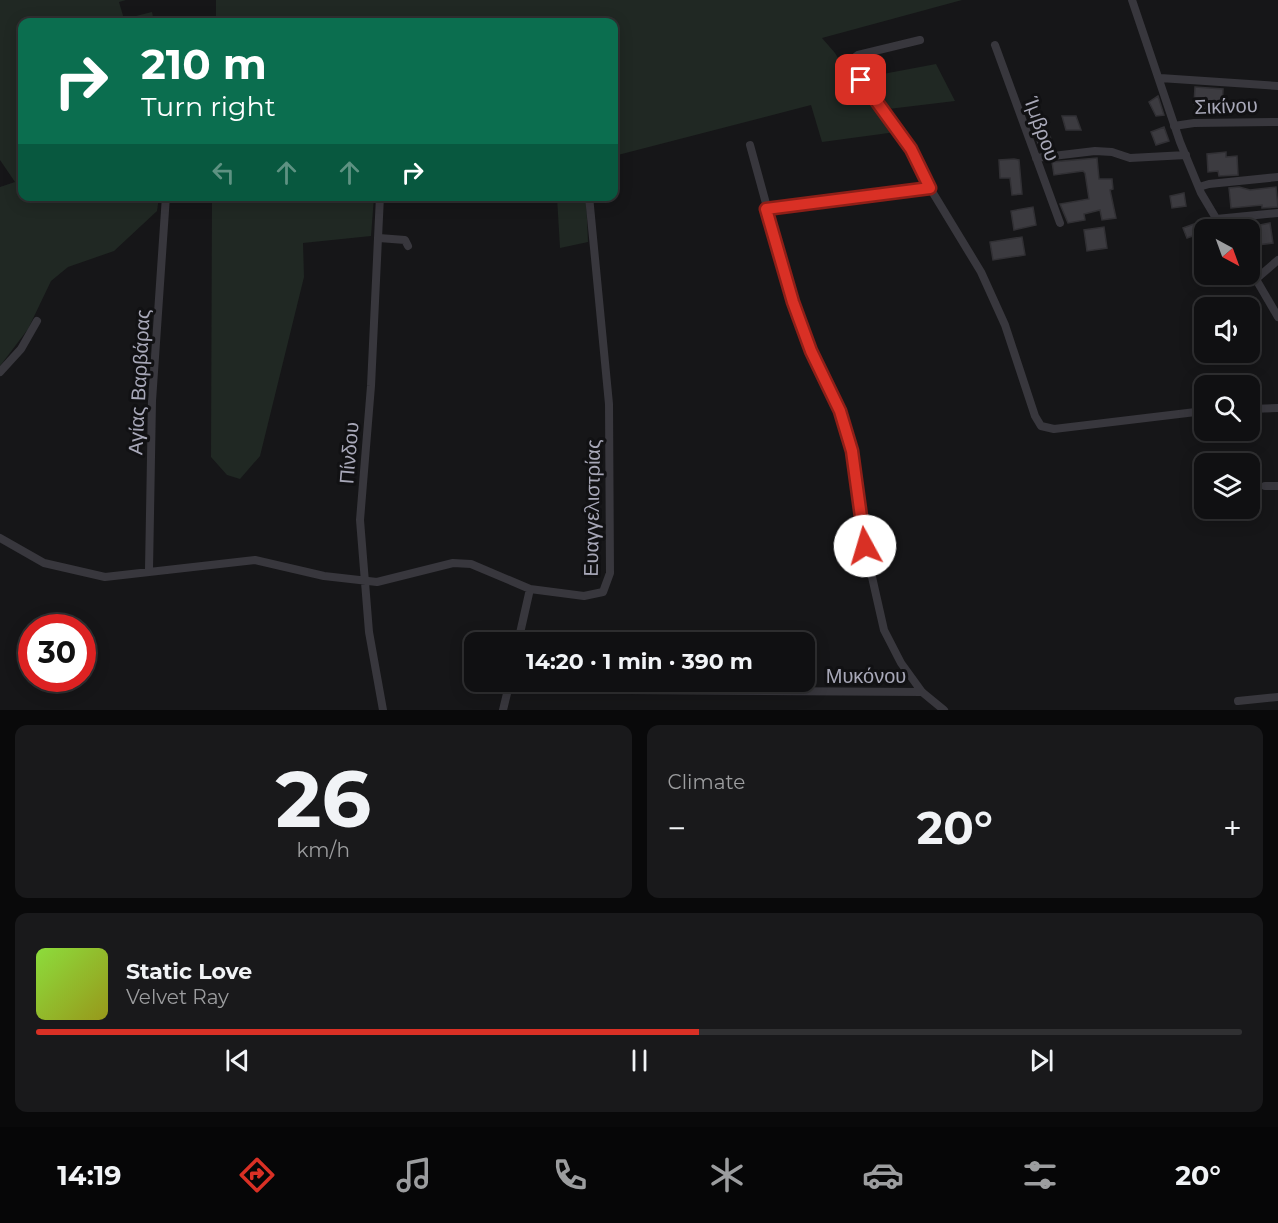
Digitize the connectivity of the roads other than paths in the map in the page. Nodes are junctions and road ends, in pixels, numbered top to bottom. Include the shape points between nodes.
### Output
1 (1132, 0) edge
2 (920, 40) dead end
3 (995, 45) dead end
4 (1160, 78) junction
5 (1278, 86) edge
6 (1278, 122) edge
7 (1174, 126) junction
8 (750, 145) dead end
9 (1186, 155) junction
10 (1036, 158) junction
11 (1278, 177) edge
12 (1199, 187) junction
13 (930, 188) junction
14 (166, 201) edge
15 (380, 201) edge
16 (589, 201) edge
17 (766, 209) junction
18 (1278, 213) edge
19 (1216, 219) joint
20 (1060, 223) dead end
21 (379, 238) junction
22 (408, 246) dead end
23 (1278, 260) edge
24 (1260, 276) edge
25 (1259, 285) edge
26 (1278, 317) edge
27 (37, 321) dead end
28 (0, 372) edge
29 (1278, 408) edge
30 (1260, 409) edge
31 (1194, 412) edge
32 (1265, 486) dead end
33 (1278, 486) edge
34 (0, 538) edge
35 (149, 570) junction
36 (364, 582) junction
37 (530, 589) junction
38 (520, 632) edge
39 (507, 692) edge
40 (815, 692) edge
41 (922, 693) junction
42 (1278, 697) edge
43 (1238, 701) dead end
44 (383, 710) edge
45 (503, 710) edge
46 (944, 710) edge

1 - 4 street
2 - 13 street via 858,55 850,65 911,149
3 - 10 street, Ίμβρου
4 - 5 street
4 - 7 street
6 - 7 street, Σικίνου
7 - 9 street
8 - 17 street
9 - 10 street via 1130,158 1100,151
9 - 12 street
10 - 20 street, Ίμβρου
11 - 12 street
12 - 19 street
13 - 17 street
13 - 31 street via 981,272 1005,325 1041,426 1054,429
14 - 35 street, Αγίας Βαρβάρας via 152,401
15 - 21 street, Πίνδου
16 - 37 street, Ευαγγελιστρίας via 609,404 610,573 608,585 596,595
17 - 41 street via 793,302 840,411 852,451 865,546 884,630 900,663
18 - 19 street
21 - 22 street via 405,240
21 - 36 street, Πίνδου via 360,520
23 - 24 street
25 - 26 street
27 - 28 street via 21,349
29 - 30 street
32 - 33 street
34 - 35 street, Ευαγγελιστρίας via 44,563 78,572 105,577
35 - 36 street, Ευαγγελιστρίας via 255,560
36 - 37 street, Ευαγγελιστρίας via 453,563 471,564
36 - 44 street, Πίνδου
37 - 38 street
39 - 45 street
40 - 41 street, Μυκόνου
41 - 46 street
42 - 43 street

